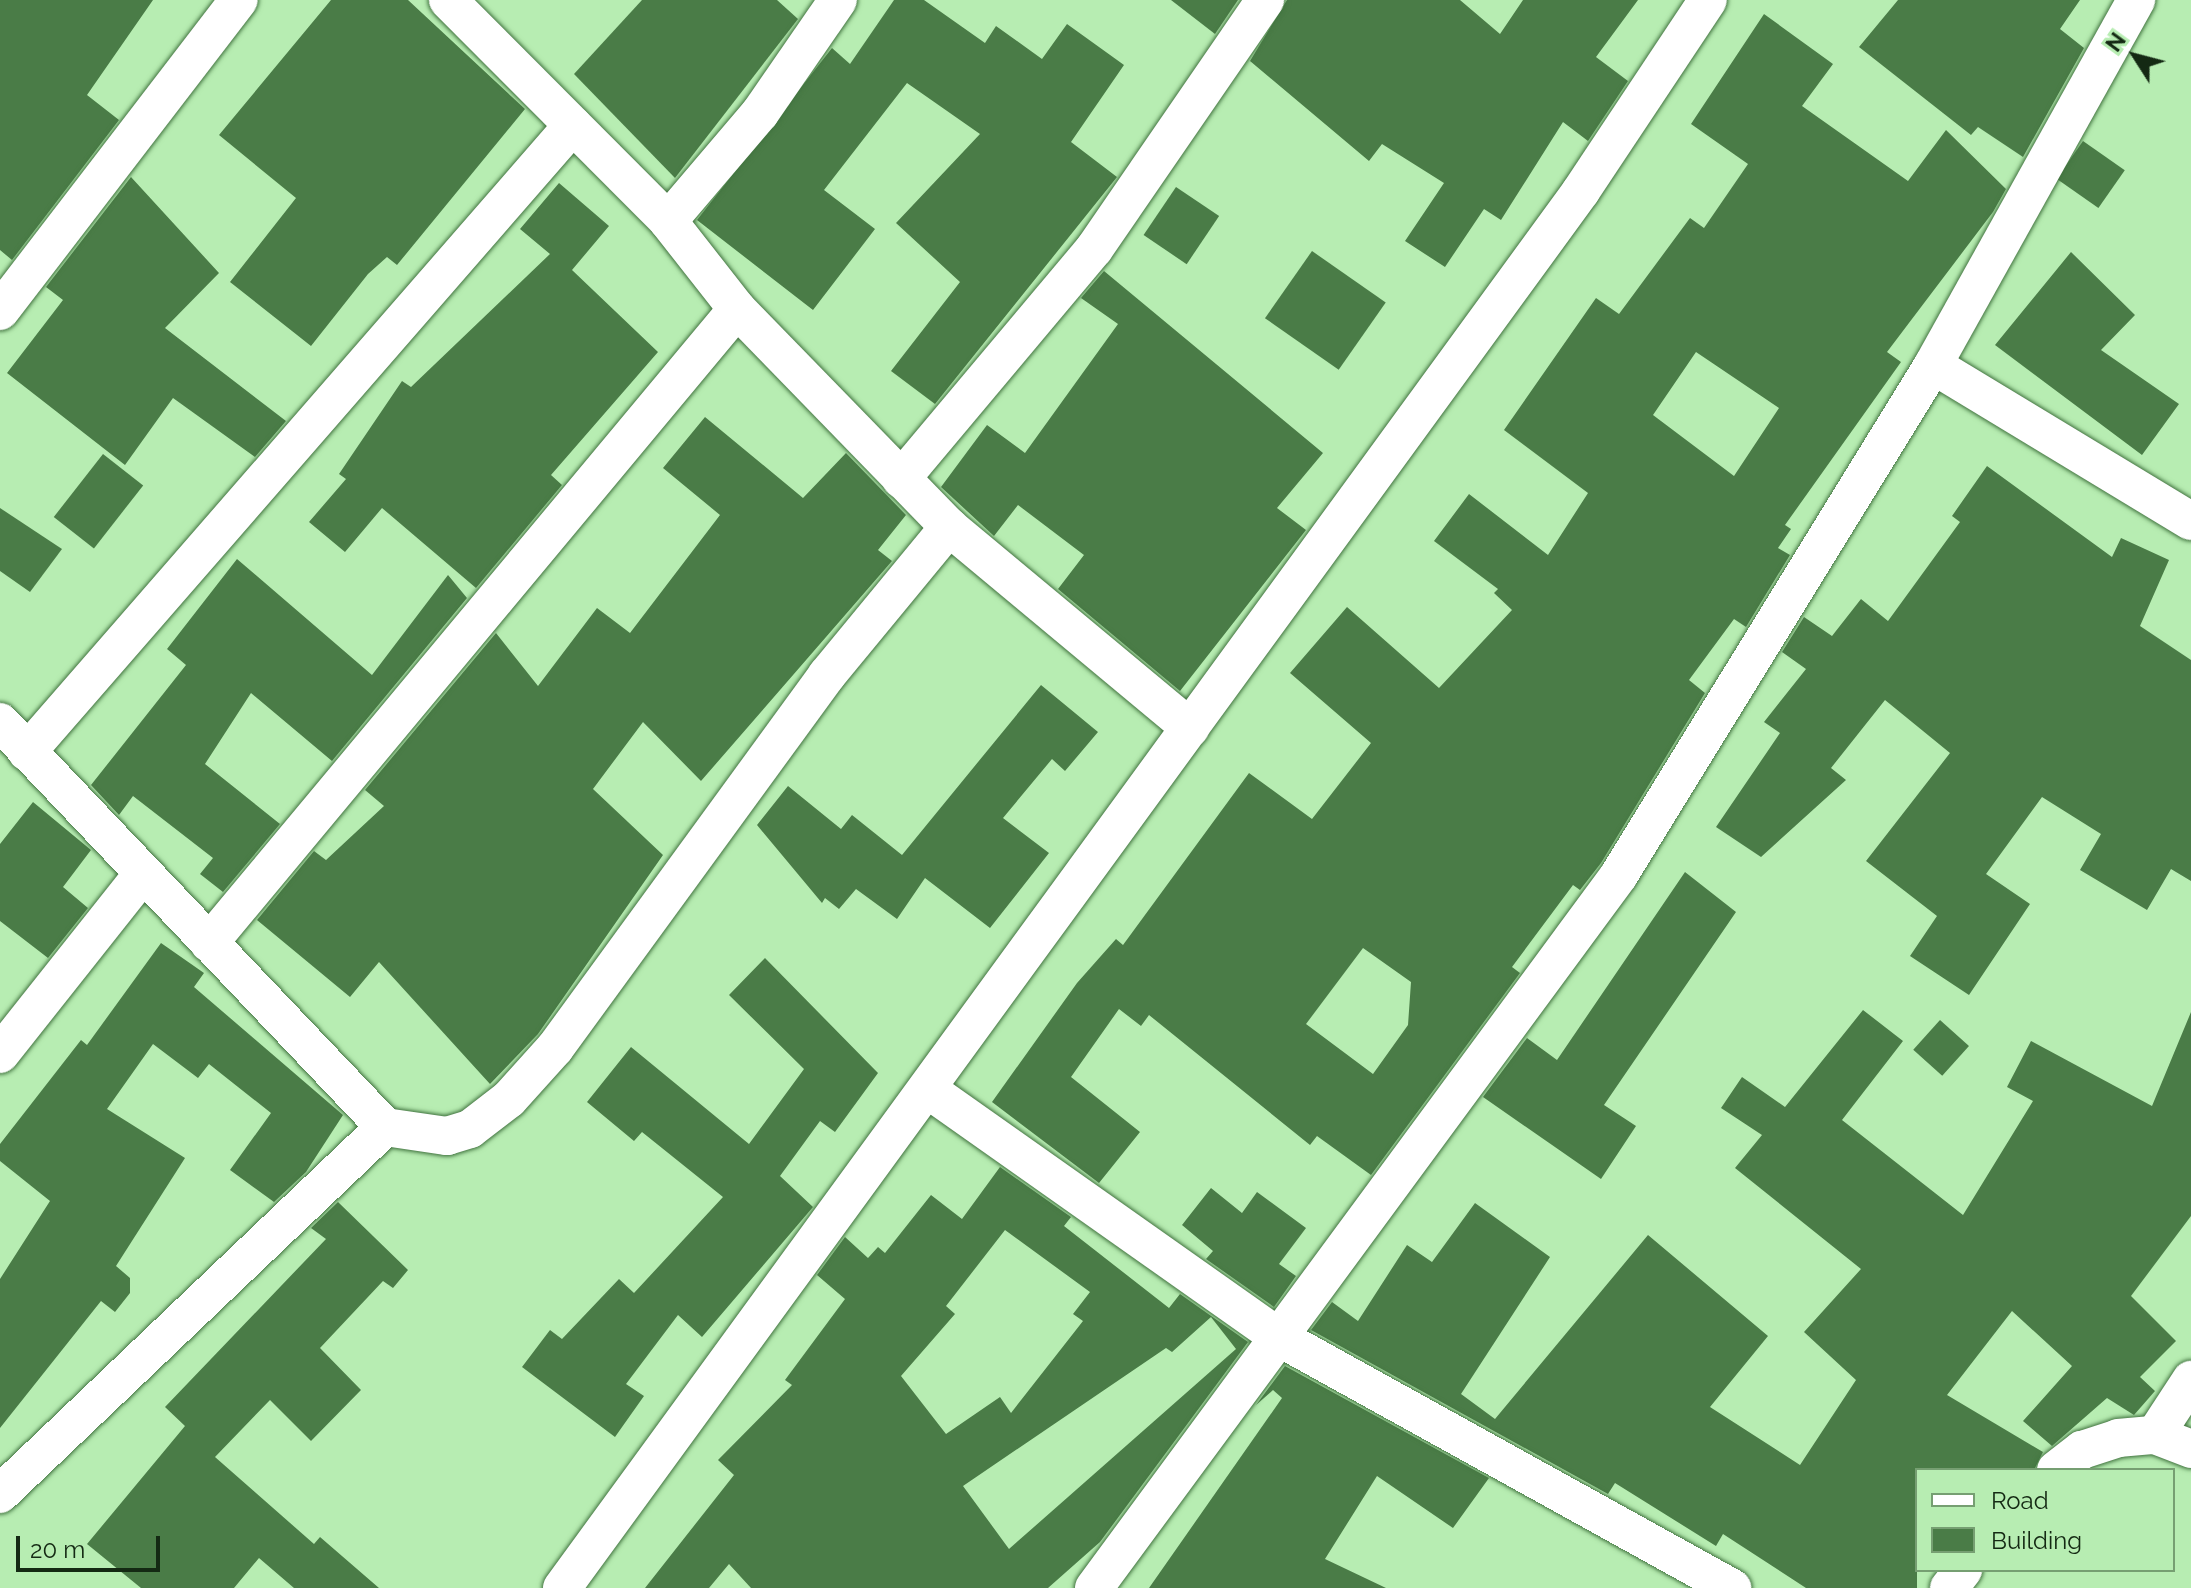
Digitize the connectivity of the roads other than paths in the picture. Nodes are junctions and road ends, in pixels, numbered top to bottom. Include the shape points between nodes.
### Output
1 (239, 0) edge
2 (448, 0) edge
3 (838, 0) edge
4 (1265, 0) edge
5 (1708, 0) edge
6 (2136, 0) edge
7 (573, 125) junction
8 (668, 221) junction
9 (737, 309) junction
10 (0, 311) edge
11 (1933, 365) junction
12 (901, 479) junction
13 (2191, 521) edge
14 (949, 527) junction
15 (0, 722) edge
16 (1190, 728) junction
17 (27, 752) junction
18 (142, 875) junction
19 (209, 943) junction
20 (0, 1054) edge
21 (930, 1091) junction
22 (385, 1127) junction
23 (1280, 1338) junction
24 (2191, 1380) edge
25 (2155, 1435) junction
26 (2191, 1449) edge
27 (2059, 1468) edge
28 (0, 1494) edge
29 (1961, 1572) edge
30 (562, 1588) edge
31 (1094, 1588) edge
32 (1732, 1588) edge
33 (1949, 1588) edge

1 - 10 street
2 - 7 street
3 - 8 street via 760,113
4 - 12 street via 1094,249
5 - 16 street via 1581,191
6 - 11 street
7 - 8 street
7 - 17 street
8 - 9 street
9 - 12 street
9 - 19 street
11 - 13 street
11 - 23 street via 1619,875
12 - 14 street
14 - 16 street
14 - 22 street via 725,809 629,954 509,1099 470,1129 447,1136
15 - 17 street
16 - 21 street
17 - 18 street
18 - 19 street
18 - 20 street
19 - 22 street
21 - 23 street
21 - 30 street
22 - 28 street
23 - 31 street
23 - 32 street
24 - 25 street
25 - 26 street
25 - 27 street via 2082,1450
29 - 33 street

